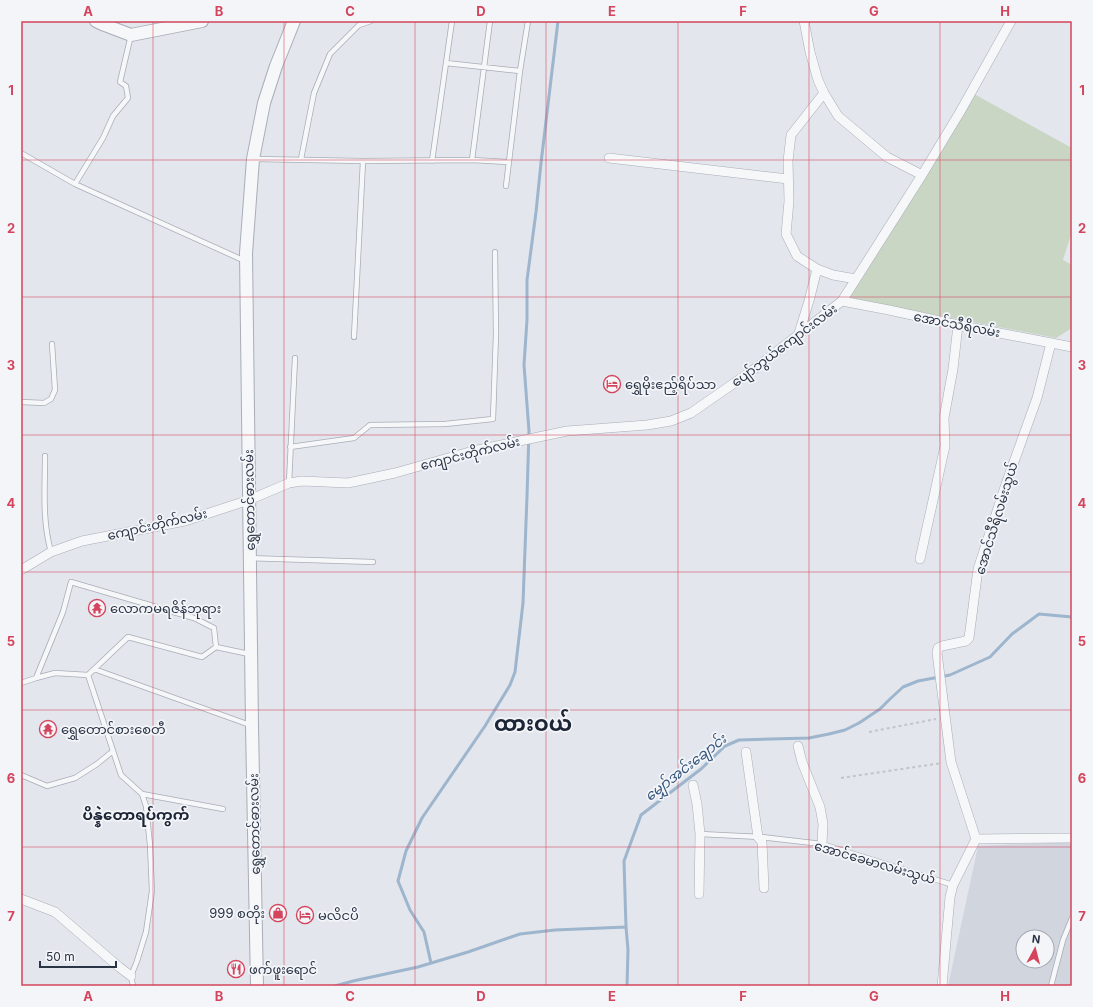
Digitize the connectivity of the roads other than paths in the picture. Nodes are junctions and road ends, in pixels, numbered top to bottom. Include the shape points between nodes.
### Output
1 (96, 21) edge
2 (201, 21) edge
3 (294, 21) edge
4 (371, 21) edge
5 (452, 21) edge
6 (490, 21) edge
7 (528, 21) edge
8 (804, 21) edge
9 (1011, 21) edge
10 (131, 35) junction
11 (446, 63) junction
12 (484, 67) junction
13 (520, 71) junction
14 (824, 93) junction
15 (21, 153) edge
16 (609, 158) dead end
17 (253, 159) junction
18 (301, 159) junction
19 (472, 160) junction
20 (363, 161) junction
21 (432, 161) junction
22 (508, 162) junction
23 (922, 175) junction
24 (788, 179) junction
25 (75, 184) junction
26 (506, 186) dead end
27 (495, 252) dead end
28 (246, 262) junction
29 (817, 269) junction
30 (856, 278) junction
31 (842, 301) junction
32 (958, 325) junction
33 (798, 336) junction
34 (354, 337) dead end
35 (1051, 343) junction
36 (52, 344) dead end
37 (1072, 347) edge
38 (294, 358) dead end
39 (21, 402) edge
40 (529, 439) joint
41 (290, 447) junction
42 (46, 456) dead end
43 (289, 483) junction
44 (249, 500) junction
45 (52, 552) junction
46 (250, 558) junction
47 (920, 559) dead end
48 (373, 562) dead end
49 (21, 570) edge
50 (216, 647) junction
51 (251, 654) junction
52 (94, 669) junction
53 (88, 675) junction
54 (36, 678) junction
55 (21, 684) edge
56 (252, 726) junction
57 (798, 746) dead end
58 (113, 751) junction
59 (746, 752) dead end
60 (21, 775) edge
61 (693, 785) dead end
62 (142, 794) junction
63 (223, 809) dead end
64 (700, 834) junction
65 (758, 837) junction
66 (1072, 838) edge
67 (976, 839) junction
68 (822, 844) junction
69 (953, 885) junction
70 (764, 888) dead end
71 (699, 894) dead end
72 (21, 899) edge
73 (1072, 918) edge
74 (131, 976) junction
75 (133, 986) edge
76 (257, 986) edge
77 (942, 986) edge
78 (1051, 986) edge

1 - 10 street
2 - 10 street
3 - 17 street, ရွှေတောင်ဓားလမ်း via 264,103
4 - 18 lane via 359,25 330,54 314,93
5 - 11 lane
6 - 12 lane
7 - 13 lane
8 - 14 street via 810,52
9 - 23 street, ပျော်ဘွယ်ကျောင်းလမ်း
10 - 25 lane via 120,82 126,86 128,98 113,116 103,138
11 - 12 lane
11 - 21 lane
12 - 13 lane
12 - 19 lane
13 - 22 lane
14 - 23 street via 838,116 861,136 888,157
14 - 24 street via 791,135
15 - 25 lane
16 - 24 street
17 - 18 lane
17 - 28 street, ရွှေတောင်ဓားလမ်း
18 - 20 lane
19 - 21 lane
19 - 22 lane
20 - 21 lane
20 - 34 lane
22 - 26 lane
23 - 30 street, ပျော်ဘွယ်ကျောင်းလမ်း
24 - 29 street via 786,234 797,256
25 - 28 lane
27 - 41 lane via 493,419 445,424 370,425 354,438
28 - 44 street, ရွှေတောင်ဓားလမ်း
29 - 30 street via 832,275
29 - 33 street
30 - 31 street, ပျော်ဘွယ်ကျောင်းလမ်း
31 - 32 street, အောင်သီရိလမ်း
31 - 33 street, ပျော်ဘွယ်ကျောင်းလမ်း
32 - 35 street, အောင်သီရိလမ်း
32 - 47 street via 944,418 945,446
33 - 40 street, ပျော်ဘွယ်ကျောင်းလမ်း via 691,413 671,421 632,427 567,431
35 - 37 street, အောင်သီရိလမ်း
35 - 67 street, အောင်သီရိလမ်းသွယ် via 1037,398 978,569 969,638 966,641 942,646 938,648 937,653 951,762
36 - 39 lane via 55,390 51,399 44,403
38 - 41 lane
40 - 43 street, ကျောင်းတိုက်လမ်း via 473,451 396,473 348,482
41 - 43 lane
42 - 45 lane via 44,510
43 - 44 street, ကျောင်းတိုက်လမ်း
44 - 45 street, ကျောင်းတိုက်လမ်း via 184,521 82,541
44 - 46 street, ရွှေတောင်ဓားလမ်း
45 - 49 street, ကျောင်းတိုက်လမ်း
46 - 48 lane
46 - 51 street, ရွှေတောင်ဓားလမ်း
50 - 51 lane
50 - 52 lane via 202,657 128,637
50 - 54 lane via 214,628 194,618 71,582 63,612
51 - 56 street, ရွှေတောင်ဓားလမ်း
52 - 53 lane
52 - 56 lane
53 - 54 lane via 55,673
53 - 58 lane
54 - 55 lane
56 - 76 street, ရွှေတောင်ဓားလမ်း
57 - 68 street via 820,808 823,824
58 - 60 lane via 75,778 47,786
58 - 62 lane via 121,775
59 - 65 street
61 - 64 street
62 - 63 lane
62 - 74 lane via 146,806 152,891 146,932
64 - 65 lane, အောင်ခေမာလမ်းသွယ်
64 - 71 street
65 - 68 lane, အောင်ခေမာလမ်းသွယ်
65 - 70 street via 762,842
66 - 67 street
67 - 69 street
68 - 69 lane, အောင်ခေမာလမ်းသွယ်
69 - 77 street
72 - 74 street via 55,912
73 - 78 lane via 1063,940
74 - 75 lane

